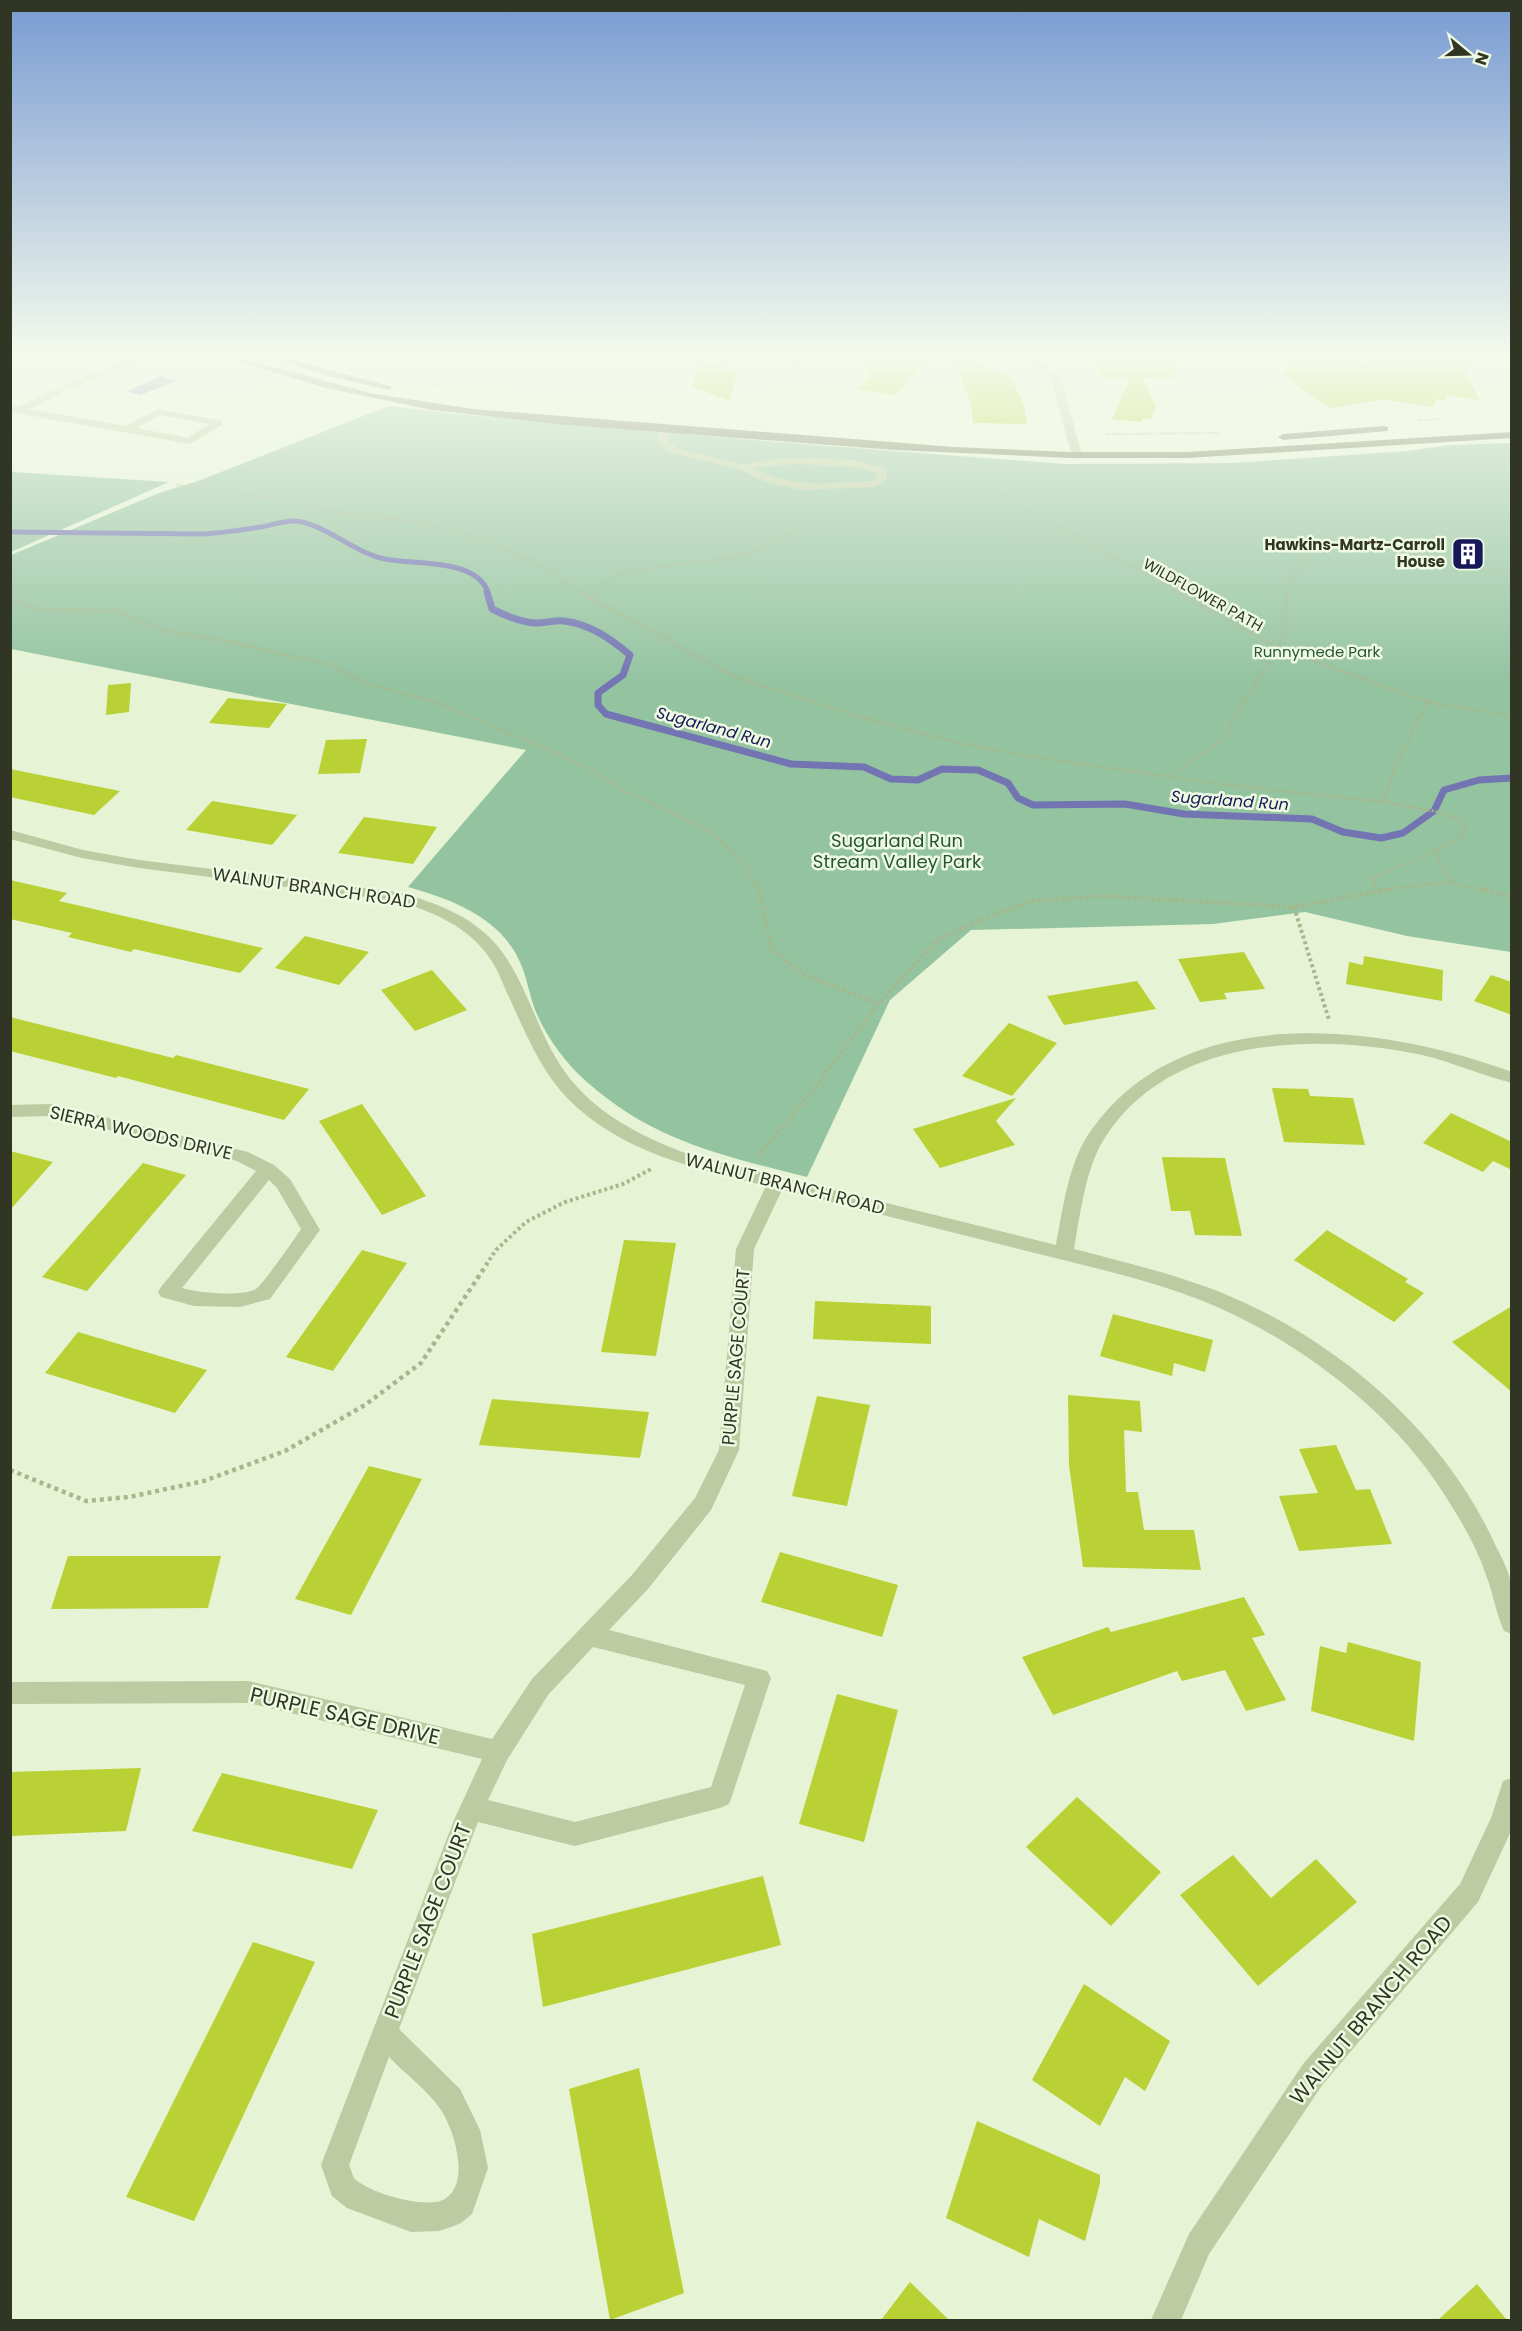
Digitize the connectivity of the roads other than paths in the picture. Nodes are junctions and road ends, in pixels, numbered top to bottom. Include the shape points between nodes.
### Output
1 (738, 466) edge
2 (750, 466) edge
3 (866, 466) edge
4 (743, 467) junction
5 (10, 834) edge
6 (1512, 1078) edge
7 (10, 1111) edge
8 (268, 1168) junction
9 (777, 1183) junction
10 (1064, 1254) junction
11 (1510, 1613) edge
12 (591, 1636) junction
13 (10, 1693) edge
14 (498, 1752) junction
15 (1512, 1789) edge
16 (471, 1809) junction
17 (384, 2033) junction
18 (1166, 2320) edge

1 - 4 street
2 - 4 street
3 - 4 street via 883,471 882,479 874,484 800,487 767,479
5 - 9 street, WALNUT BRANCH ROAD via 82,854 139,864 397,897 451,915 490,945 549,1062 571,1091 598,1116 667,1153
6 - 10 street via 1464,1060 1377,1041 1287,1038 1208,1053 1172,1068 1141,1088 1099,1132 1089,1152
7 - 8 street, SIERRA WOODS DRIVE via 51,1110 242,1156
8 - 8 street, SIERRA WOODS DRIVE via 284,1184 311,1230 263,1294 240,1300 194,1299 168,1292
9 - 10 street, WALNUT BRANCH ROAD
9 - 12 street, PURPLE SAGE COURT via 746,1249 729,1450 703,1504
10 - 11 street, WALNUT BRANCH ROAD via 1194,1290 1250,1314 1337,1367 1382,1405 1423,1448 1459,1499 1491,1558
12 - 14 street, PURPLE SAGE COURT via 540,1687
12 - 16 street, PURPLE SAGE COURT via 759,1678 720,1796 575,1834
13 - 14 street, PURPLE SAGE DRIVE via 249,1692
14 - 16 street, PURPLE SAGE COURT
15 - 18 street, WALNUT BRANCH ROAD via 1503,1820 1468,1893 1313,2074 1199,2244
16 - 17 street, PURPLE SAGE COURT
17 - 17 street, PURPLE SAGE COURT via 335,2165 337,2176 342,2186 357,2198 411,2217 451,2213 462,2204 474,2168 466,2130 450,2099

